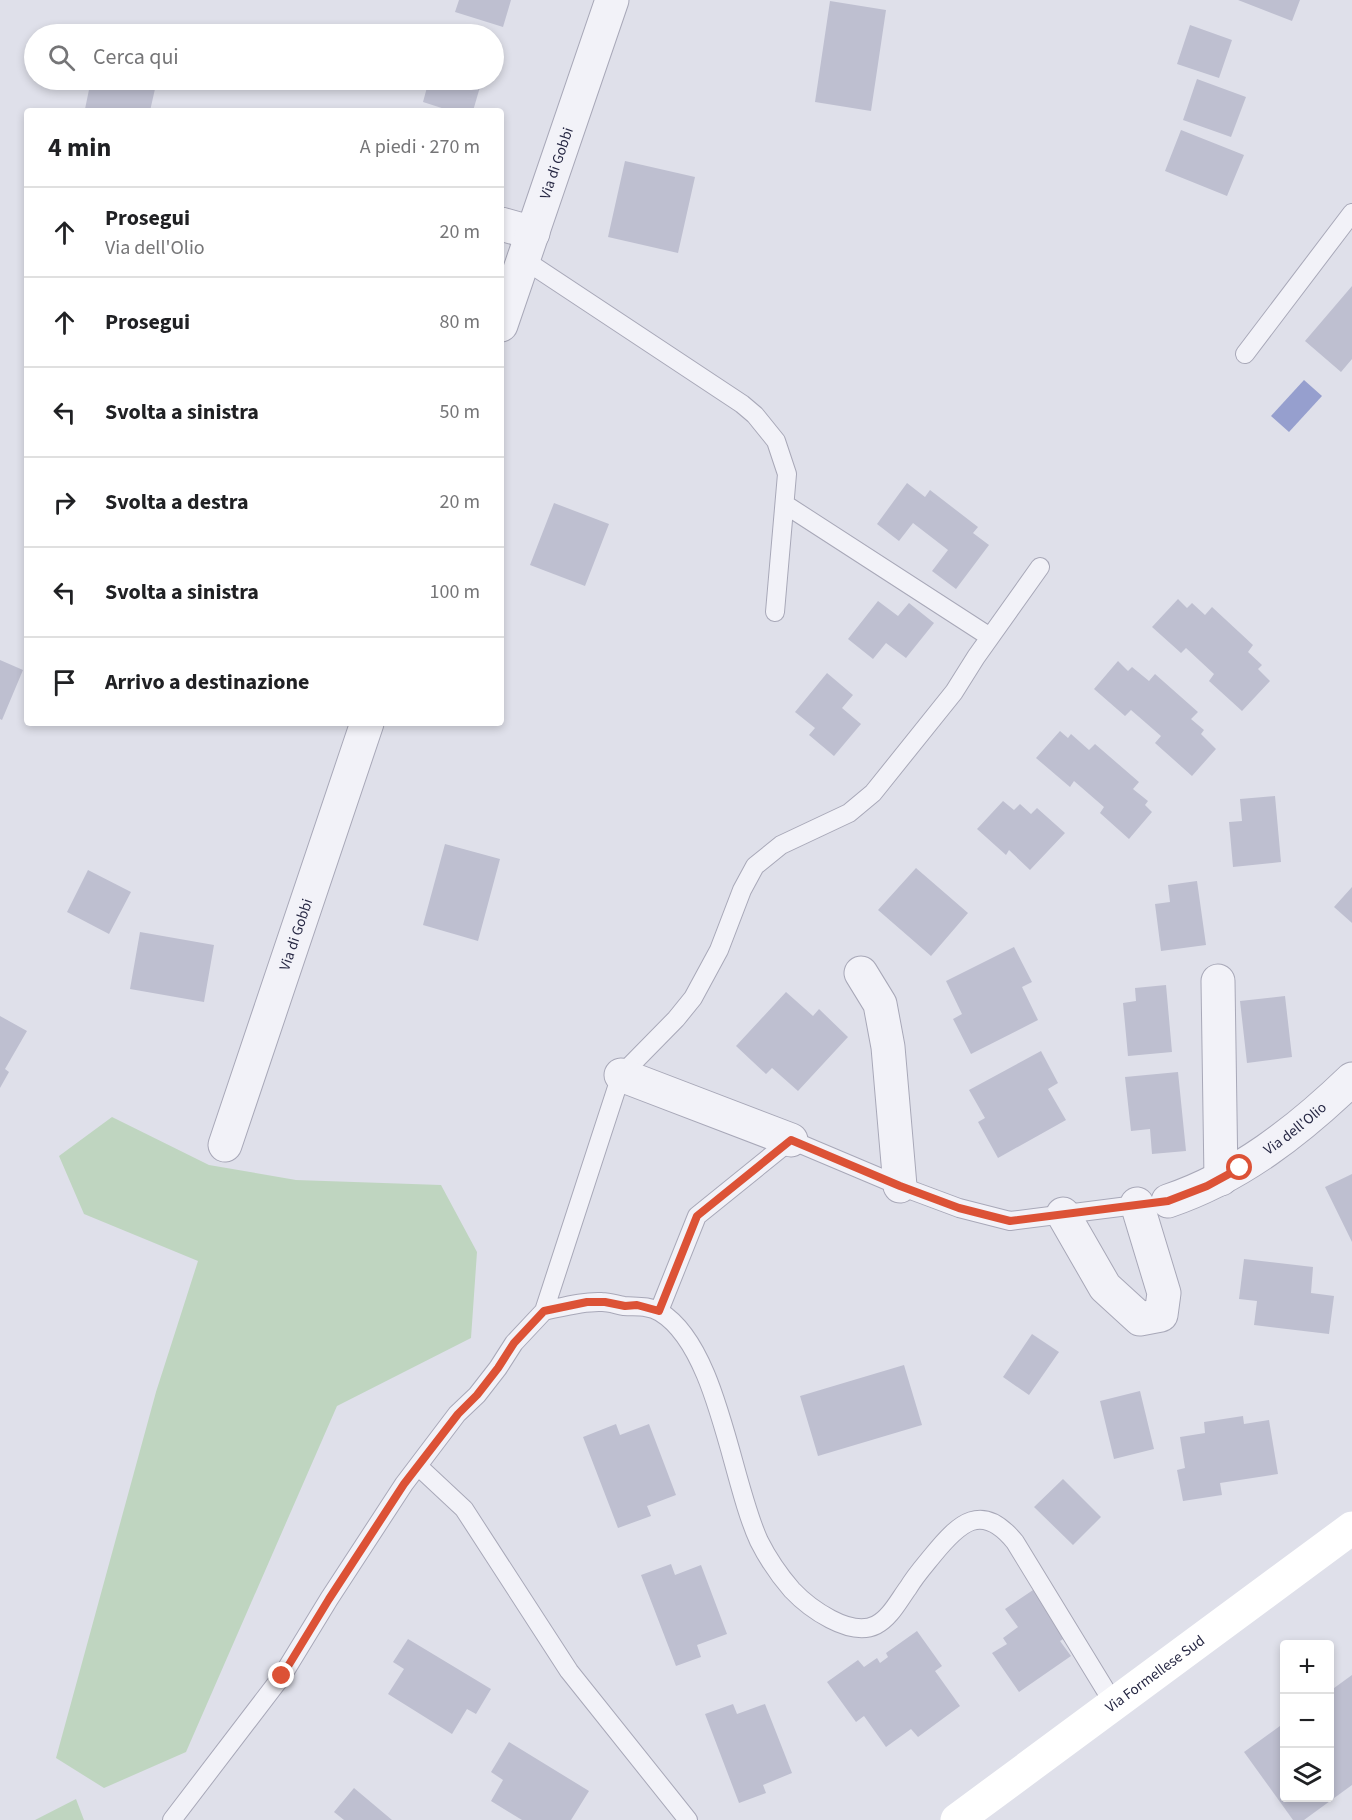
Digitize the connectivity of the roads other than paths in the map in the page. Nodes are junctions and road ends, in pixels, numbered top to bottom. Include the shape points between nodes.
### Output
1 (612, 0) edge
2 (1352, 213) edge
3 (504, 226) edge
4 (528, 246) junction
5 (504, 316) edge
6 (1245, 354) dead end
7 (786, 505) junction
8 (1040, 567) dead end
9 (775, 612) dead end
10 (990, 637) junction
11 (366, 726) edge
12 (861, 973) dead end
13 (1218, 981) dead end
14 (621, 1075) junction
15 (1352, 1079) edge
16 (791, 1140) junction
17 (225, 1145) dead end
18 (1221, 1179) junction
19 (900, 1186) junction
20 (1152, 1203) junction
21 (1063, 1214) junction
22 (544, 1311) junction
23 (659, 1311) junction
24 (418, 1466) junction
25 (1352, 1528) edge
26 (1114, 1704) junction
27 (172, 1820) edge
28 (688, 1820) edge
29 (957, 1820) edge

1 - 4 street, Via di Gobbi
2 - 6 lane
3 - 4 street
4 - 5 street, Via di Gobbi
4 - 7 lane via 755,415 776,441 783,459 788,482
7 - 9 lane
7 - 10 lane
8 - 10 lane
10 - 14 lane via 954,692 873,793 849,813 781,845 755,866 719,950 693,998
11 - 17 street, Via di Gobbi
12 - 19 street via 880,1004 886,1036
13 - 18 street
14 - 16 street
14 - 22 lane
15 - 18 street, Via dell'Olio via 1281,1141
16 - 19 lane
16 - 23 lane via 697,1216
18 - 20 street, Via dell'Olio
19 - 21 lane via 959,1208 1010,1221
20 - 21 lane
20 - 21 street via 1164,1293 1161,1316 1140,1319 1105,1287
22 - 23 lane via 587,1302 637,1305
22 - 24 lane via 514,1343
23 - 26 lane via 697,1357 711,1388 758,1540 794,1592 838,1622 852,1627 875,1626 894,1608 953,1531 977,1520 993,1522 1015,1542
24 - 27 lane via 282,1676
24 - 28 lane via 464,1509 570,1671
25 - 26 street, Via Formellese Sud
26 - 29 street, Via Formellese Sud

